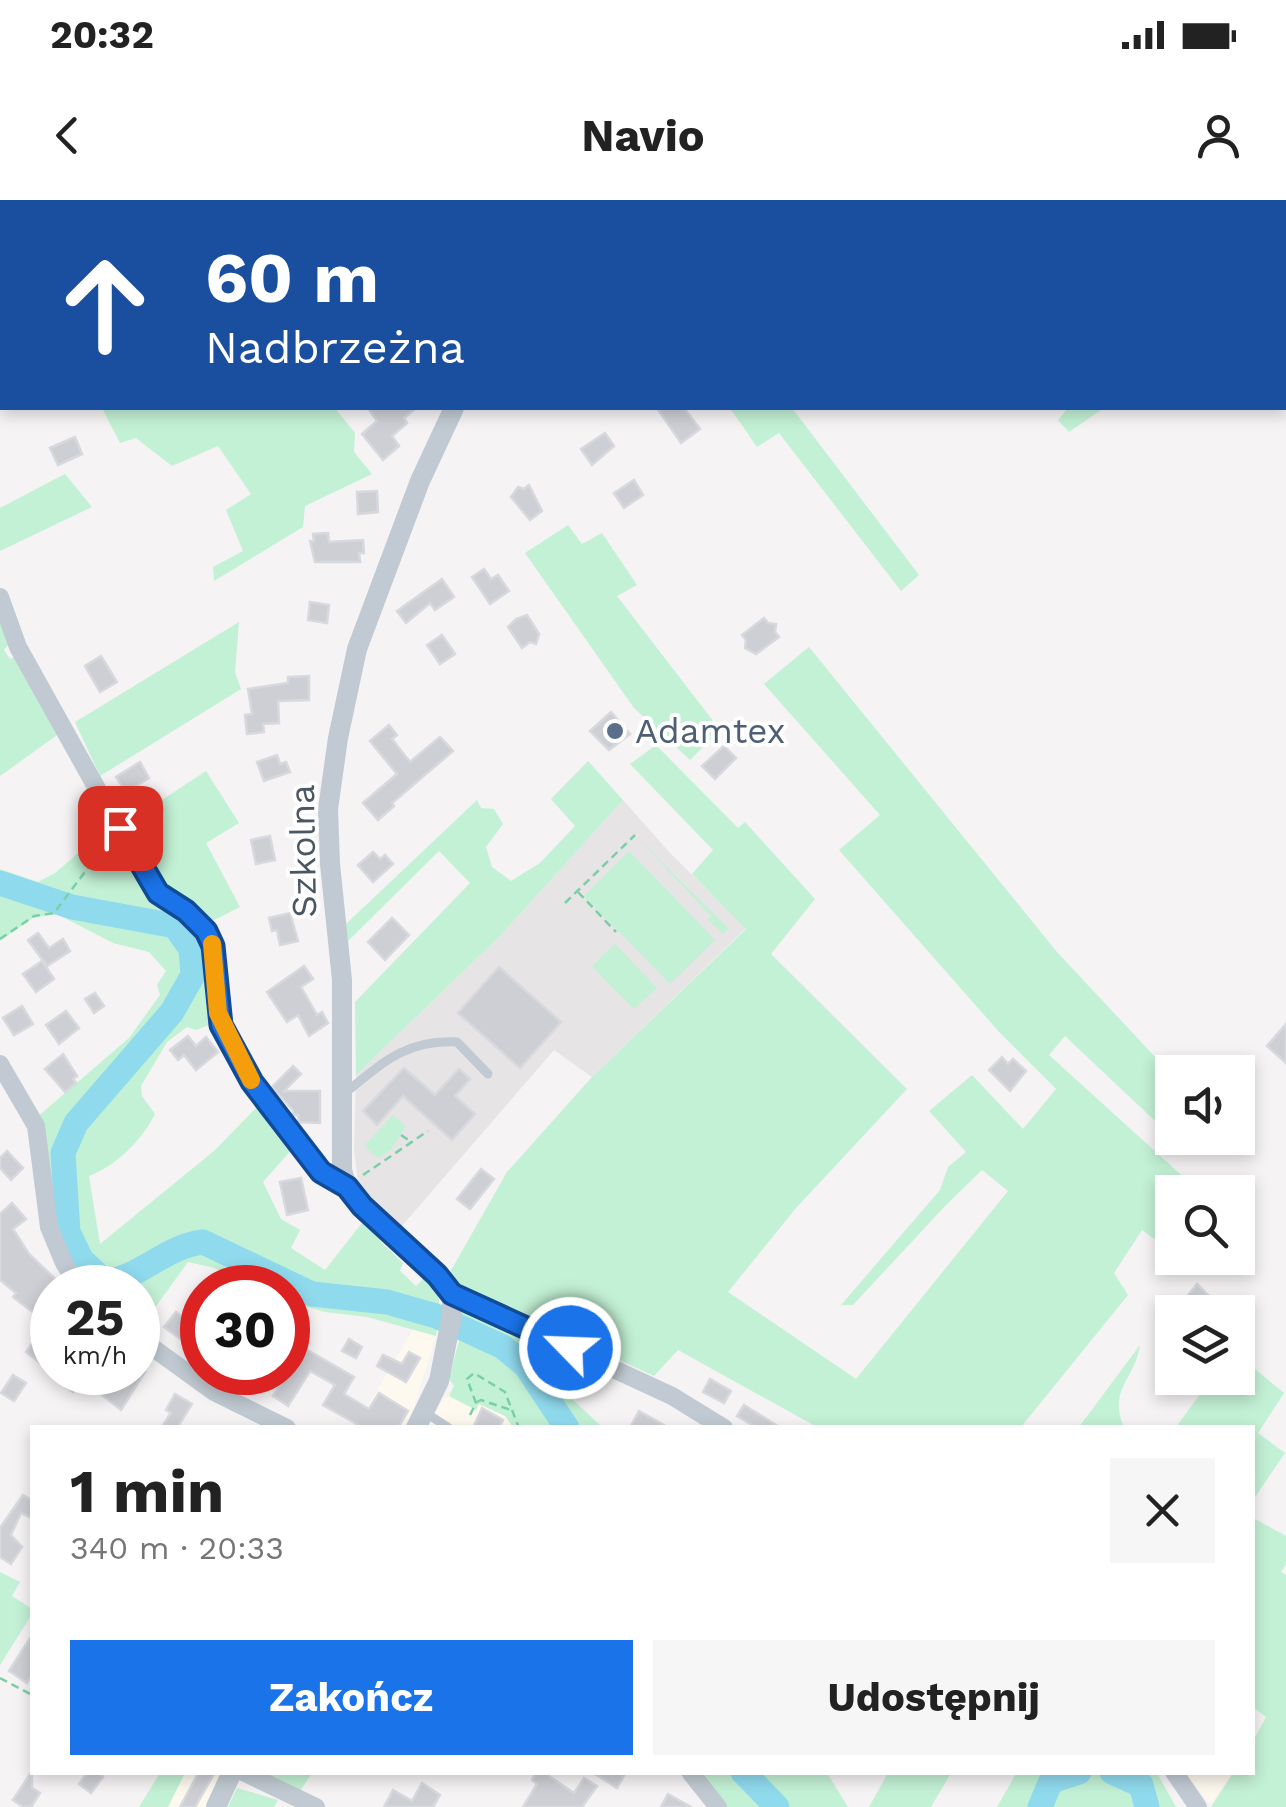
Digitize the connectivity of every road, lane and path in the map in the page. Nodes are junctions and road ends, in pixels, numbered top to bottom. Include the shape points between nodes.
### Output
1 (453, 410) edge
2 (0, 597) edge
3 (120, 828) junction
4 (635, 834) dead end
5 (577, 891) junction
6 (565, 903) dead end
7 (616, 932) dead end
8 (0, 940) edge
9 (0, 1064) edge
10 (488, 1074) dead end
11 (342, 1095) junction
12 (428, 1130) dead end
13 (401, 1135) dead end
14 (411, 1142) junction
15 (365, 1174) dead end
16 (347, 1187) junction
17 (65, 1265) edge
18 (452, 1305) junction
19 (160, 1352) edge
20 (476, 1402) junction
21 (513, 1410) junction
22 (470, 1415) dead end
23 (420, 1419) edge
24 (281, 1425) edge
25 (518, 1425) edge
26 (719, 1425) edge
27 (0, 1678) edge
28 (30, 1694) edge
29 (231, 1775) edge
30 (248, 1775) edge
31 (692, 1775) edge
32 (1176, 1775) edge
33 (284, 1799) edge
34 (216, 1807) edge
35 (316, 1807) edge
36 (718, 1807) edge
37 (1198, 1807) edge

1 - 11 street, Szkolna via 357,648 338,738 328,808 342,980
2 - 3 street via 18,647
3 - 8 path via 54,913 34,916
3 - 16 street via 158,893 206,931 221,1025 252,1082 321,1172
4 - 5 path
5 - 6 path
5 - 7 path
9 - 17 street via 36,1126 49,1227
10 - 11 lane via 457,1042 433,1041 404,1049
11 - 16 street, Szkolna via 340,1155
12 - 14 path
13 - 14 path
14 - 15 path
16 - 18 street via 437,1275
18 - 23 street via 439,1381
18 - 26 street via 672,1396
19 - 24 street via 214,1392
20 - 21 path
20 - 21 path via 466,1378 474,1373 505,1392
20 - 22 path
21 - 25 path
27 - 28 path
29 - 34 street
30 - 33 street
31 - 36 street
32 - 37 street
33 - 35 street

